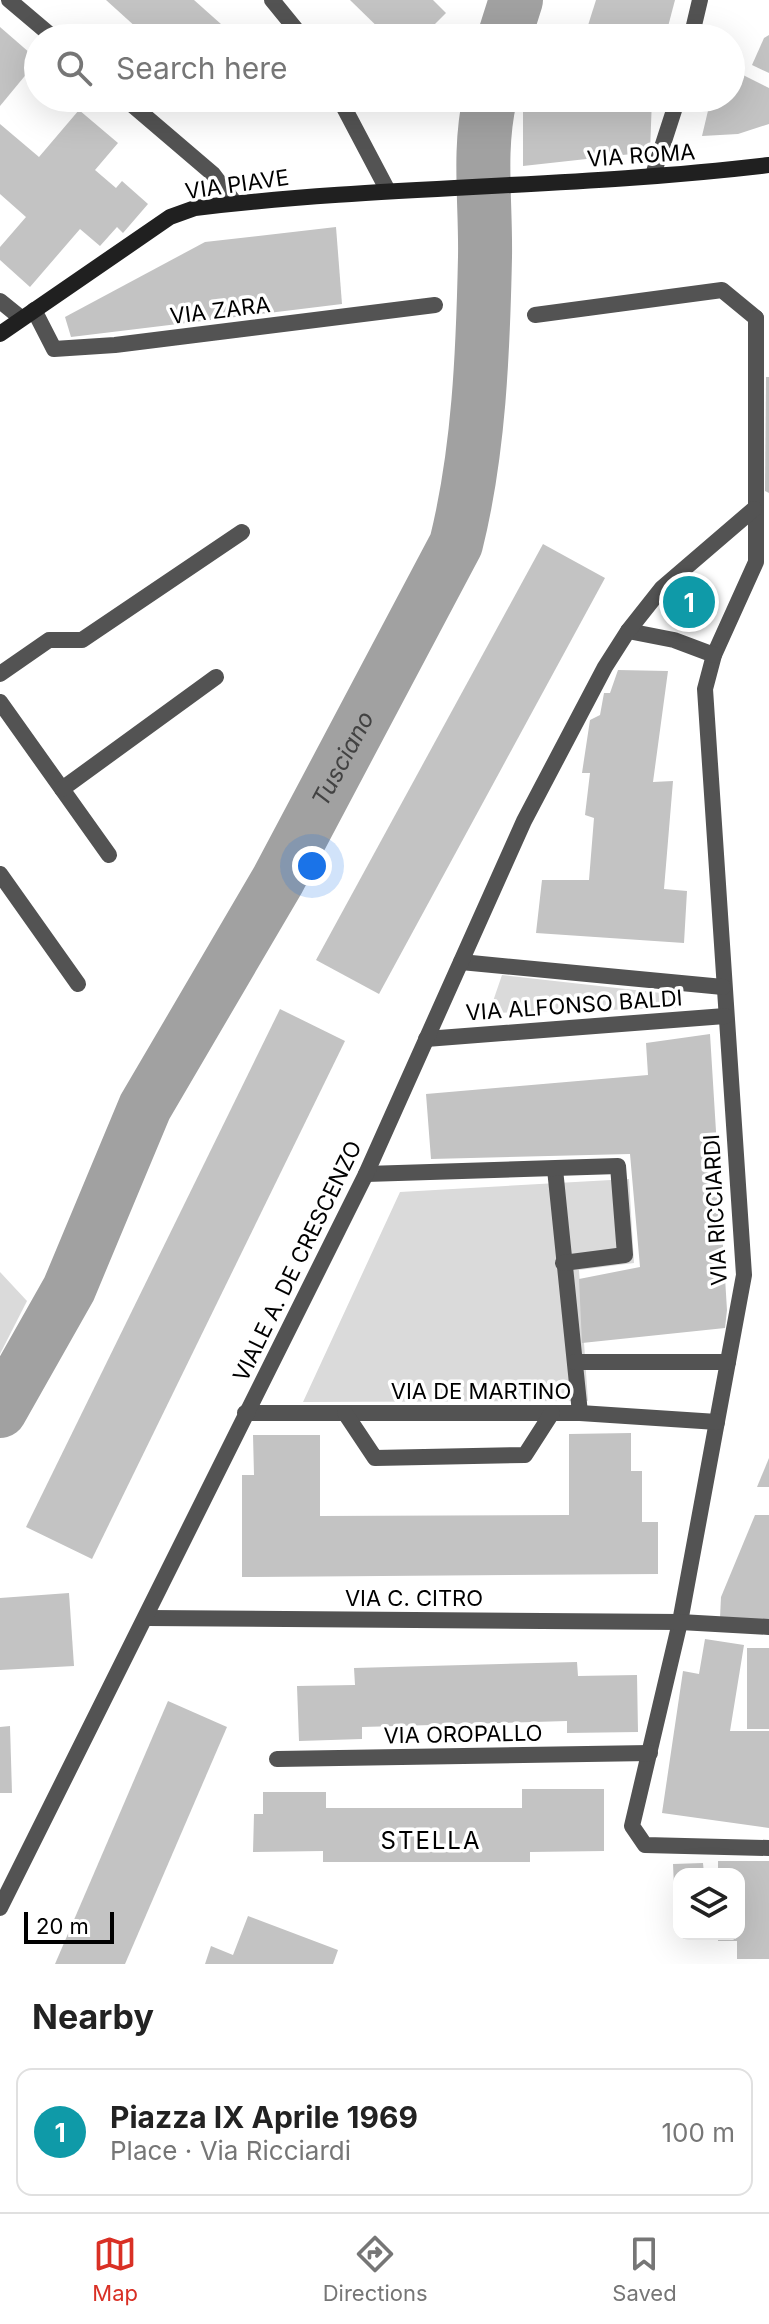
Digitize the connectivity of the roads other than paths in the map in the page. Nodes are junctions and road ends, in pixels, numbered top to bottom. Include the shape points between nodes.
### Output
1 (9, 0) edge
2 (272, 0) edge
3 (700, 0) edge
4 (37, 24) edge
5 (292, 24) edge
6 (694, 24) edge
7 (140, 112) edge
8 (346, 112) edge
9 (673, 112) edge
10 (769, 165) edge
11 (653, 175) junction
12 (516, 186) joint
13 (387, 189) junction
14 (235, 203) junction
15 (0, 301) edge
16 (435, 305) dead end
17 (28, 314) junction
18 (535, 315) dead end
19 (762, 316) edge
20 (0, 334) edge
21 (762, 344) edge
22 (754, 509) junction
23 (242, 532) dead end
24 (628, 631) junction
25 (714, 655) junction
26 (0, 674) edge
27 (216, 677) dead end
28 (0, 702) edge
29 (62, 789) junction
30 (109, 855) dead end
31 (0, 874) edge
32 (461, 962) junction
33 (78, 984) dead end
34 (723, 987) junction
35 (725, 1016) junction
36 (426, 1039) junction
37 (555, 1169) junction
38 (366, 1174) junction
39 (563, 1263) junction
40 (575, 1362) junction
41 (728, 1362) junction
42 (245, 1413) junction
43 (345, 1413) junction
44 (552, 1413) junction
45 (580, 1413) junction
46 (717, 1422) junction
47 (148, 1618) junction
48 (680, 1622) junction
49 (769, 1627) edge
50 (650, 1753) junction
51 (277, 1759) dead end
52 (769, 1848) edge
53 (0, 1908) edge

1 - 4 street
2 - 5 street
3 - 6 street
7 - 14 street via 213,174
8 - 13 street
9 - 11 street
10 - 11 main road, VIA ROMA
11 - 12 main road, VIA ROMA
12 - 13 main road, VIA PIAVE
13 - 14 main road, VIA PIAVE
14 - 17 main road, VIA PIAVE via 170,217
15 - 17 street
16 - 17 street, VIA ZARA via 54,349
17 - 20 main road, VIA PIAVE
18 - 19 street via 722,290
19 - 21 street, VIA RICCIARDI
21 - 22 street, VIA RICCIARDI via 755,377
22 - 24 street, VIALE A. DE CRESCENZO via 662,588
22 - 25 street, VIA RICCIARDI via 756,562
23 - 26 street via 82,640 49,640
24 - 25 street
24 - 32 street, VIALE A. DE CRESCENZO via 524,821
25 - 34 street, VIA RICCIARDI via 705,689
27 - 29 street
28 - 29 street
29 - 30 street
31 - 33 street
32 - 34 street, VIA ALFONSO BALDI
32 - 36 street, VIALE A. DE CRESCENZO
34 - 35 street, VIA RICCIARDI
35 - 36 street, VIA ALFONSO BALDI
35 - 41 street, VIA RICCIARDI via 744,1275
36 - 38 street, VIALE A. DE CRESCENZO
37 - 38 street
37 - 39 street
37 - 39 street via 618,1166 625,1255
38 - 42 street, VIALE A. DE CRESCENZO
39 - 40 street
40 - 41 street
40 - 45 street
41 - 46 street, VIA RICCIARDI
42 - 43 street, VIA DE MARTINO
42 - 47 street, VIALE A. DE CRESCENZO
43 - 44 street, VIA DE MARTINO
43 - 44 street via 375,1458 525,1455
44 - 45 street, VIA DE MARTINO
45 - 46 street, VIA DE MARTINO
46 - 48 street, VIA RICCIARDI
47 - 48 street, VIA C. CITRO
47 - 53 street, VIALE A. DE CRESCENZO
48 - 49 street, VIA C. CITRO
48 - 50 street, VIA RICCIARDI
50 - 51 street, VIA OROPALLO
50 - 52 street, VIA RICCIARDI via 632,1826 645,1845

